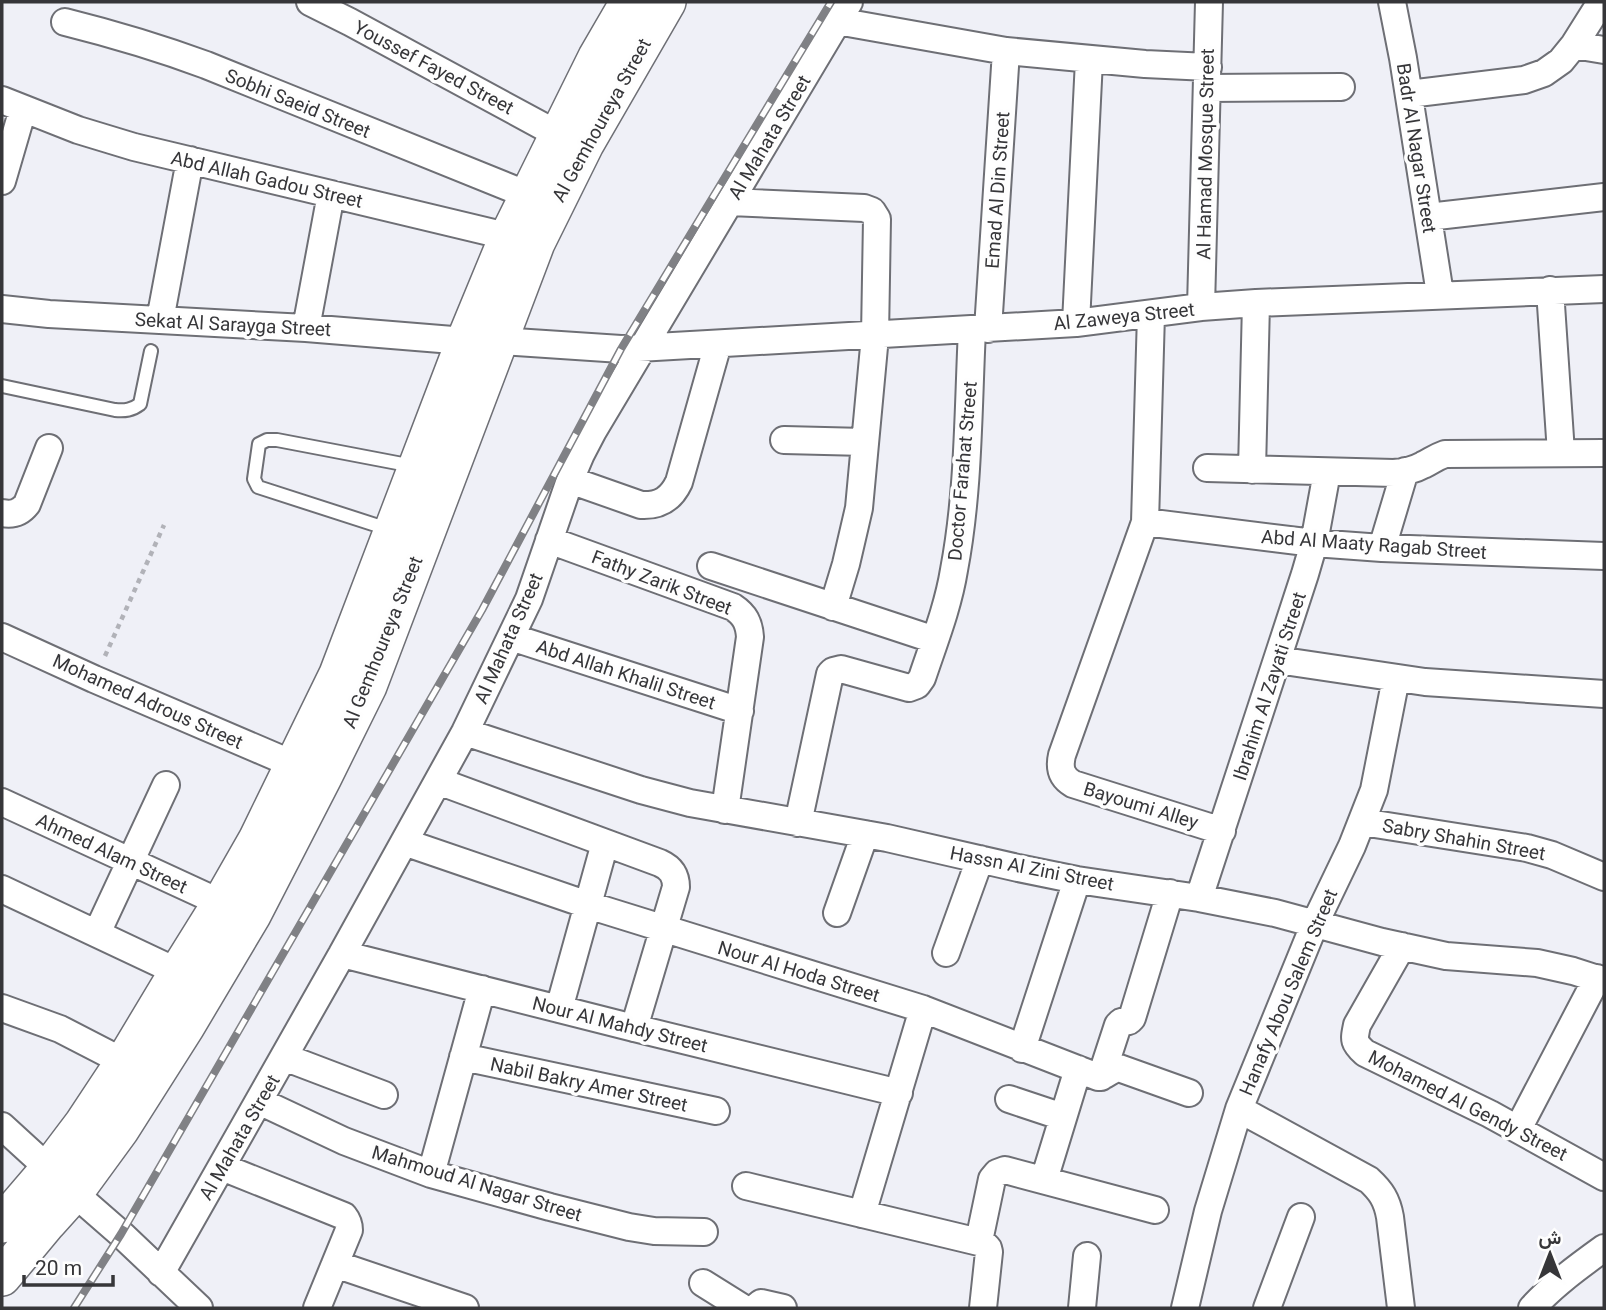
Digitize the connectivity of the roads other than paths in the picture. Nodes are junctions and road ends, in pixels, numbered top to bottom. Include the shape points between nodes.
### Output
1 (310, 2) edge
2 (629, 2) edge
3 (667, 2) edge
4 (1209, 2) edge
5 (1392, 2) edge
6 (1601, 2) edge
7 (843, 12) edge
8 (65, 22) dead end
9 (1574, 46) junction
10 (1604, 50) edge
11 (1006, 51) junction
12 (1089, 60) junction
13 (1208, 77) junction
14 (1341, 87) dead end
15 (1409, 94) junction
16 (13, 104) edge
17 (557, 134) junction
18 (190, 160) junction
19 (2, 181) edge
20 (331, 194) junction
21 (528, 195) junction
22 (1604, 197) edge
23 (730, 202) junction
24 (1428, 217) junction
25 (522, 240) junction
26 (1604, 289) edge
27 (1550, 290) junction
28 (1440, 294) junction
29 (1256, 303) junction
30 (1202, 307) junction
31 (2, 309) edge
32 (1151, 314) junction
33 (160, 320) junction
34 (1076, 323) junction
35 (306, 328) junction
36 (980, 329) junction
37 (875, 336) junction
38 (482, 341) junction
39 (718, 344) junction
40 (644, 348) junction
41 (151, 351) dead end
42 (2, 386) edge
43 (784, 440) dead end
44 (865, 442) junction
45 (48, 448) dead end
46 (1561, 453) junction
47 (1604, 453) edge
48 (417, 466) junction
49 (1207, 468) dead end
50 (1252, 470) junction
51 (1405, 471) junction
52 (1327, 472) junction
53 (570, 480) junction
54 (2, 513) edge
55 (1145, 522) junction
56 (393, 531) junction
57 (549, 540) junction
58 (1314, 543) junction
59 (1382, 548) junction
60 (1604, 556) edge
61 (711, 566) dead end
62 (833, 607) junction
63 (2, 637) edge
64 (511, 637) junction
65 (934, 640) junction
66 (1277, 660) junction
67 (1396, 678) junction
68 (1604, 694) edge
69 (740, 711) junction
70 (464, 732) junction
71 (295, 765) junction
72 (438, 780) junction
73 (166, 785) dead end
74 (2, 802) edge
75 (726, 810) junction
76 (1362, 822) junction
77 (798, 823) junction
78 (1222, 831) junction
79 (865, 834) junction
80 (404, 842) junction
81 (605, 843) junction
82 (980, 859) junction
83 (131, 861) junction
84 (1604, 877) edge
85 (1077, 880) junction
86 (2, 889) edge
87 (1170, 893) junction
88 (1199, 898) junction
89 (221, 903) junction
90 (588, 905) junction
91 (837, 913) dead end
92 (1315, 923) junction
93 (664, 929) junction
94 (97, 933) junction
95 (1402, 946) junction
96 (946, 953) dead end
97 (342, 954) junction
98 (178, 972) junction
99 (1600, 980) edge
100 (482, 989) junction
101 (2, 1008) edge
102 (559, 1009) junction
103 (923, 1009) junction
104 (634, 1028) junction
105 (1022, 1049) junction
106 (284, 1057) junction
107 (463, 1057) junction
108 (124, 1062) junction
109 (1090, 1073) junction
110 (899, 1093) junction
111 (1189, 1093) dead end
112 (384, 1095) dead end
113 (1009, 1098) dead end
114 (259, 1101) junction
115 (1238, 1109) junction
116 (716, 1111) dead end
117 (1063, 1117) junction
118 (2, 1126) edge
119 (1518, 1129) junction
120 (222, 1167) junction
121 (431, 1174) junction
122 (1604, 1177) edge
123 (1044, 1180) junction
124 (62, 1181) junction
125 (746, 1186) dead end
126 (1155, 1210) dead end
127 (862, 1214) junction
128 (1301, 1217) dead end
129 (2, 1224) edge
130 (704, 1232) dead end
131 (979, 1241) junction
132 (1604, 1248) edge
133 (1087, 1256) dead end
134 (335, 1264) junction
135 (161, 1273) junction
136 (2, 1277) edge
137 (703, 1283) dead end
138 (1537, 1303) edge
139 (199, 1308) edge
140 (317, 1308) edge
141 (465, 1308) edge
142 (743, 1308) edge
143 (755, 1308) edge
144 (783, 1308) edge
145 (983, 1308) edge
146 (1082, 1308) edge
147 (1185, 1308) edge
148 (1267, 1308) edge
149 (1401, 1308) edge
150 (1516, 1308) edge

1 - 17 street, Youssef Fayed Street
2 - 17 main road, Al Gemhoureya Street
3 - 25 main road, Al Gemhoureya Street via 585,144
4 - 13 street, Al Hamad Mosque Street
5 - 15 street, Badr Al Nagar Street
6 - 9 street
7 - 11 street
7 - 23 street, Al Mahata Street
8 - 21 street, Sobhi Saeid Street via 195,61
9 - 10 street
9 - 15 street via 1544,73 1524,80
11 - 12 street
11 - 36 street, Emad Al Din Street
12 - 13 street
12 - 34 street
13 - 14 street
13 - 30 street, Al Hamad Mosque Street
15 - 24 street, Badr Al Nagar Street
16 - 18 street, Abd Allah Gadou Street via 122,144
16 - 19 street
17 - 21 main road, Al Gemhoureya Street
18 - 20 street, Abd Allah Gadou Street
18 - 33 street
20 - 25 street, Abd Allah Gadou Street
20 - 35 street
21 - 25 main road, Al Gemhoureya Street
22 - 24 street
23 - 37 street via 872,211 877,223
23 - 40 street, Al Mahata Street
24 - 28 street, Badr Al Nagar Street
25 - 38 main road, Al Gemhoureya Street
26 - 27 street, Al Zaweya Street
27 - 28 street, Al Zaweya Street
27 - 46 street
28 - 29 street, Al Zaweya Street
29 - 30 street, Al Zaweya Street
29 - 50 street
30 - 32 street, Al Zaweya Street
31 - 33 street, Sekat Al Sarayga Street
32 - 34 street, Al Zaweya Street
32 - 55 street
33 - 35 street, Sekat Al Sarayga Street
34 - 36 street, Al Zaweya Street
35 - 38 street, Sekat Al Sarayga Street
36 - 37 street, Al Zaweya Street
36 - 65 street, Doctor Farahat Street via 960,534 949,597
37 - 39 street, Al Zaweya Street
37 - 44 street
38 - 40 street, Sekat Al Sarayga Street
38 - 48 main road, Al Gemhoureya Street
38 - 124 main road, Al Gemhoureya Street via 368,686 323,777 252,915 120,1130
39 - 40 street, Al Zaweya Street
39 - 53 street via 679,482 668,498 651,506 634,504
40 - 53 street, Al Mahata Street via 593,431
41 - 42 lane via 140,404 131,410
43 - 44 street
44 - 62 street via 855,532
45 - 54 street via 23,510
46 - 47 street
46 - 51 street via 1446,454
48 - 56 main road, Al Gemhoureya Street
48 - 56 lane via 277,440 259,444 254,479 258,487
49 - 50 street
50 - 52 street
51 - 52 street
51 - 59 street
52 - 58 street, Ibrahim Al Zayati Street
53 - 57 street, Al Mahata Street
55 - 58 street, Abd Al Maaty Ragab Street
55 - 78 street, Bayoumi Alley via 1060,769 1073,784
56 - 71 main road, Al Gemhoureya Street via 338,674
57 - 64 street, Al Mahata Street
57 - 69 street, Fathy Zarik Street via 741,612 750,637
58 - 59 street, Abd Al Maaty Ragab Street
58 - 66 street, Ibrahim Al Zayati Street
59 - 60 street, Abd Al Maaty Ragab Street
61 - 62 street
62 - 65 street
63 - 71 street, Mohamed Adrous Street
64 - 69 street, Abd Allah Khalil Street
64 - 70 street, Al Mahata Street
65 - 77 street, Doctor Farahat Street via 922,678 913,687 841,669 830,674
66 - 67 street
66 - 78 street, Ibrahim Al Zayati Street
67 - 68 street
67 - 76 street, Hanafy Abou Salem Street via 1374,790
69 - 75 street, Fathy Zarik Street
70 - 72 street, Al Mahata Street
70 - 75 street, Hassn Al Zini Street via 641,790
71 - 89 main road, Al Gemhoureya Street
72 - 80 street, Al Mahata Street
72 - 81 street
73 - 83 street
74 - 83 street, Ahmed Alam Street
75 - 77 street, Hassn Al Zini Street
76 - 84 street, Sabry Shahin Street via 1527,848
76 - 92 street, Hanafy Abou Salem Street
77 - 79 street, Hassn Al Zini Street
78 - 88 street, Ibrahim Al Zayati Street
79 - 82 street, Hassn Al Zini Street
79 - 91 street
80 - 90 street, Nour Al Hoda Street
80 - 97 street, Al Mahata Street
81 - 90 street
81 - 93 street via 666,865 674,875 676,887
82 - 85 street, Hassn Al Zini Street
82 - 96 street
83 - 89 street, Ahmed Alam Street
83 - 94 street
85 - 87 street, Hassn Al Zini Street
85 - 105 street
86 - 94 street
87 - 88 street, Hassn Al Zini Street
87 - 109 street via 1132,1018 1118,1025
88 - 92 street, Hassn Al Zini Street
89 - 98 main road, Al Gemhoureya Street
90 - 93 street, Nour Al Hoda Street
90 - 102 street
92 - 95 street, Hassn Al Zini Street
92 - 115 street, Hanafy Abou Salem Street
93 - 103 street, Nour Al Hoda Street
93 - 104 street
94 - 98 street
95 - 99 street, Hassn Al Zini Street via 1446,956 1536,963
95 - 119 street, Mohamed Al Gendy Street via 1357,1025 1354,1039 1358,1047
97 - 100 street, Nour Al Mahdy Street
97 - 106 street, Al Mahata Street
98 - 108 main road, Al Gemhoureya Street
99 - 119 street
100 - 102 street, Nour Al Mahdy Street
100 - 107 street
101 - 108 street
102 - 104 street, Nour Al Mahdy Street
103 - 105 street, Nour Al Hoda Street
103 - 110 street
104 - 110 street, Nour Al Mahdy Street
105 - 109 street, Nour Al Hoda Street
106 - 112 street
106 - 114 street, Al Mahata Street
107 - 116 street, Nabil Bakry Amer Street
107 - 121 street
108 - 124 main road, Al Gemhoureya Street via 83,1124
109 - 111 street, Nour Al Hoda Street via 1106,1075 1119,1068
109 - 117 street
110 - 127 street
113 - 117 street
114 - 120 street, Al Mahata Street
114 - 121 street, Mahmoud Al Nagar Street via 344,1141
115 - 147 street, Hanafy Abou Salem Street
115 - 149 street via 1380,1190 1390,1217
117 - 123 street
118 - 124 street
119 - 122 street, Mohamed Al Gendy Street
120 - 134 street via 344,1216 349,1230
120 - 135 street, Al Mahata Street
121 - 130 street, Mahmoud Al Nagar Street via 629,1227
123 - 126 street
123 - 131 street via 1009,1170 997,1172
124 - 129 main road, Al Gemhoureya Street
124 - 135 street
124 - 136 main road, Al Gemhoureya Street
125 - 127 street
127 - 131 street
128 - 148 street
131 - 145 street via 989,1252
132 - 138 street
133 - 146 street
134 - 140 street
134 - 141 street
135 - 139 street
137 - 142 street
138 - 150 street
143 - 144 street via 765,1303

